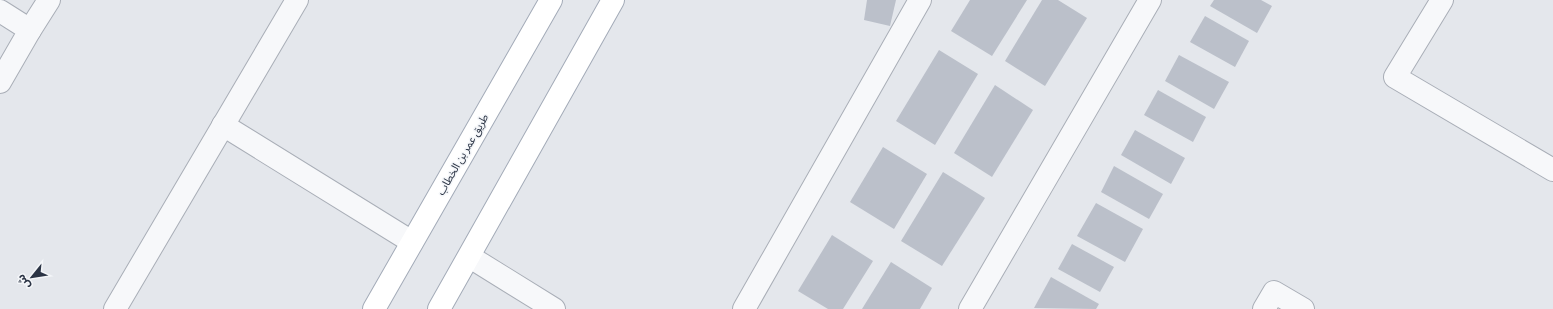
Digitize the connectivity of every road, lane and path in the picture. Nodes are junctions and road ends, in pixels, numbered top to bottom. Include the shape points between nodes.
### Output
1 (49, 0) edge
2 (297, 0) edge
3 (551, 0) edge
4 (613, 0) edge
5 (920, 0) edge
6 (1150, 0) edge
7 (1442, 0) edge
8 (0, 11) edge
9 (30, 30) junction
10 (0, 82) edge
11 (223, 125) junction
12 (1553, 170) edge
13 (412, 242) junction
14 (470, 257) junction
15 (114, 309) edge
16 (374, 309) edge
17 (440, 309) edge
18 (554, 309) edge
19 (744, 309) edge
20 (970, 309) edge
21 (1264, 309) edge
22 (1303, 309) edge

1 - 9 street
2 - 11 street
3 - 13 main road, طريق عمر بن الخطاب
4 - 14 main road
5 - 19 street
6 - 20 street
7 - 12 street via 1395,77
8 - 9 street
9 - 10 street
11 - 13 street
11 - 15 street
13 - 16 main road, طريق عمر بن الخطاب
14 - 17 main road
14 - 18 street
21 - 22 street via 1274,292

